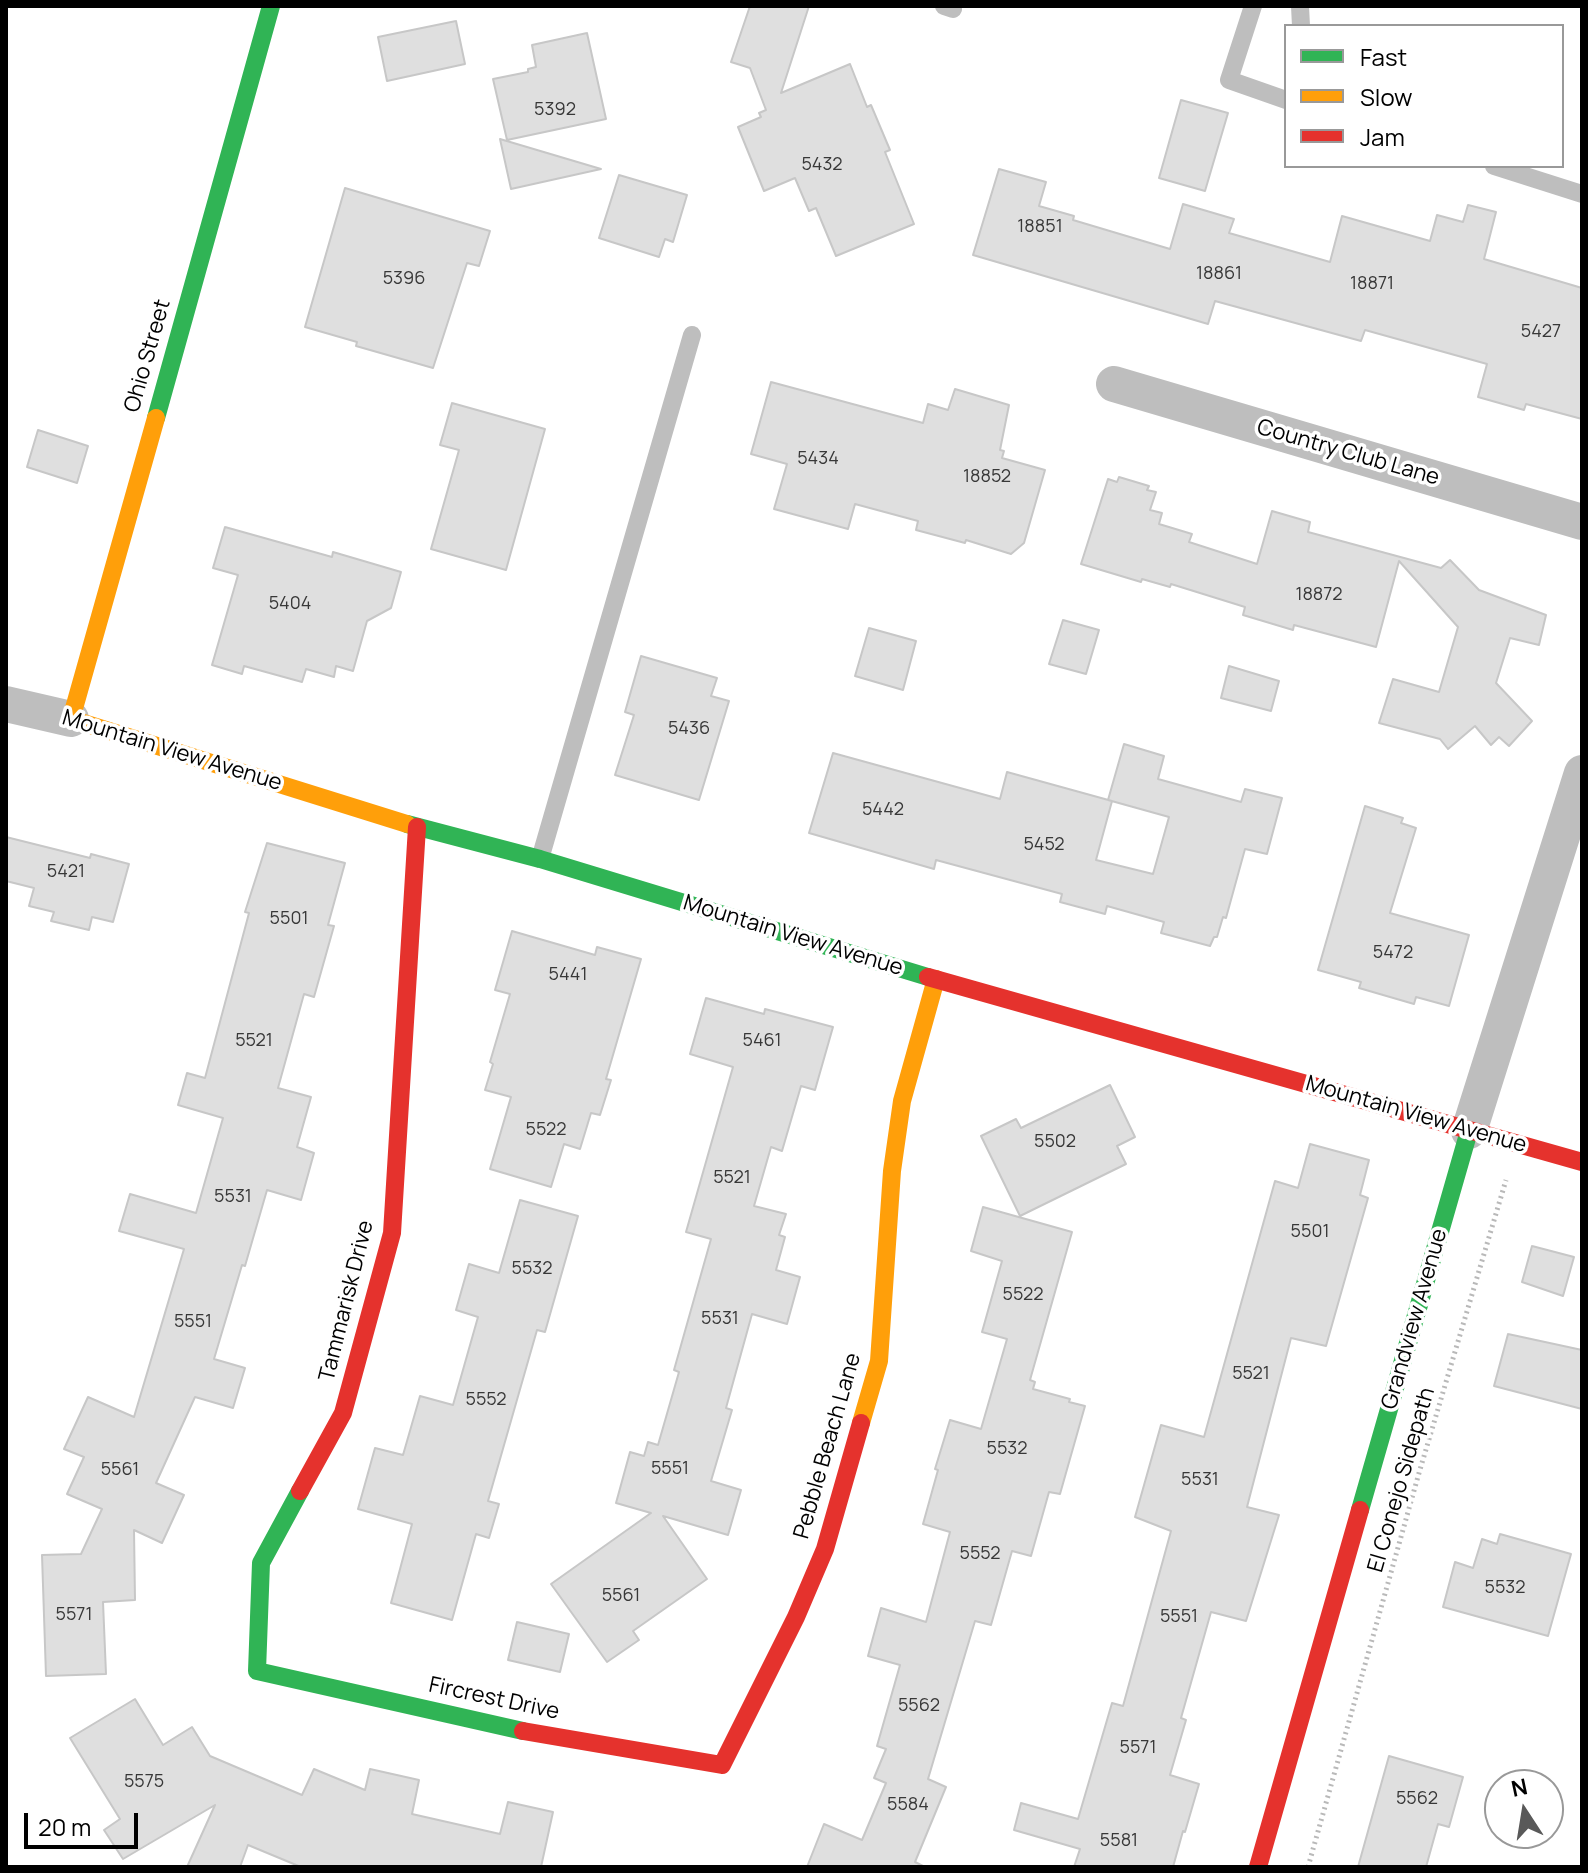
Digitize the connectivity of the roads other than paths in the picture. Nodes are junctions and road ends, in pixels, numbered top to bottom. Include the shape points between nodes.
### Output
1 (271, 6) edge
2 (1253, 6) edge
3 (1284, 99) edge
4 (1500, 168) edge
5 (1582, 194) edge
6 (692, 335) dead end
7 (1114, 384) dead end
8 (1582, 522) edge
9 (6, 704) edge
10 (71, 719) junction
11 (1582, 773) edge
12 (417, 827) junction
13 (540, 859) junction
14 (936, 979) junction
15 (1469, 1131) junction
16 (1582, 1162) edge
17 (257, 1671) joint
18 (722, 1765) joint
19 (1258, 1867) edge

1 - 10 street, Ohio Street
2 - 3 lane via 1229,80
4 - 5 lane
6 - 13 lane
7 - 8 street, Country Club Lane
9 - 10 street, Mountain View Avenue
10 - 12 street, Mountain View Avenue
11 - 15 street, Grandview Avenue
12 - 13 street, Mountain View Avenue
12 - 17 street, Tammarisk Drive via 392,1233 343,1413 261,1563
13 - 14 street, Mountain View Avenue
14 - 15 street, Mountain View Avenue
14 - 18 street, Pebble Beach Lane via 902,1101 879,1361 825,1549
15 - 16 street, Mountain View Avenue
15 - 19 street, Grandview Avenue
17 - 18 street, Fircrest Drive via 554,1738

